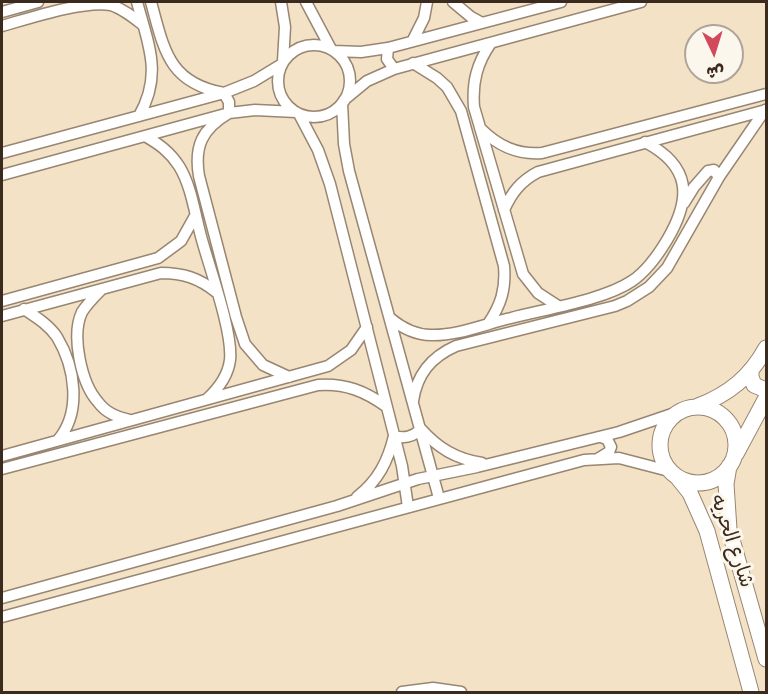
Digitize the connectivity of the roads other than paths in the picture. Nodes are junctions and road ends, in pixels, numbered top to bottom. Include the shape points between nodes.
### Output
1 (38, 2) edge
2 (90, 2) edge
3 (137, 2) edge
4 (151, 2) edge
5 (281, 2) edge
6 (306, 2) edge
7 (427, 2) edge
8 (453, 2) edge
9 (561, 2) edge
10 (641, 2) edge
11 (2, 3) edge
12 (17, 8) junction
13 (2, 12) edge
14 (482, 23) junction
15 (143, 25) junction
16 (2, 26) edge
17 (413, 40) junction
18 (491, 43) junction
19 (388, 48) junction
20 (333, 50) junction
21 (165, 53) junction
22 (152, 56) junction
23 (282, 62) junction
24 (413, 63) junction
25 (394, 69) junction
26 (224, 93) junction
27 (766, 94) edge
28 (343, 101) junction
29 (474, 107) junction
30 (766, 110) edge
31 (460, 111) junction
32 (229, 113) junction
33 (298, 113) junction
34 (139, 116) junction
35 (480, 128) junction
36 (145, 136) junction
37 (645, 142) junction
38 (2, 153) edge
39 (533, 154) junction
40 (349, 171) junction
41 (538, 172) junction
42 (2, 175) edge
43 (328, 175) junction
44 (199, 176) junction
45 (719, 177) junction
46 (186, 180) junction
47 (684, 204) junction
48 (504, 210) junction
49 (195, 216) junction
50 (158, 258) junction
51 (519, 263) junction
52 (504, 266) junction
53 (161, 273) junction
54 (103, 288) junction
55 (216, 292) junction
56 (2, 301) edge
57 (558, 306) junction
58 (24, 309) junction
59 (2, 316) edge
60 (236, 317) junction
61 (390, 318) junction
62 (224, 320) junction
63 (488, 324) junction
64 (367, 327) junction
65 (442, 335) junction
66 (78, 343) junction
67 (62, 348) junction
68 (766, 348) edge
69 (445, 351) junction
70 (314, 370) junction
71 (751, 372) junction
72 (288, 377) junction
73 (318, 385) junction
74 (90, 390) junction
75 (766, 390) edge
76 (74, 394) junction
77 (766, 398) edge
78 (206, 400) junction
79 (413, 401) junction
80 (387, 407) junction
81 (697, 407) junction
82 (678, 412) junction
83 (130, 420) junction
84 (421, 429) junction
85 (394, 436) junction
86 (601, 437) junction
87 (57, 441) junction
88 (2, 456) edge
89 (598, 458) junction
90 (732, 461) junction
91 (489, 464) junction
92 (2, 469) edge
93 (674, 474) junction
94 (433, 476) junction
95 (404, 484) junction
96 (439, 498) junction
97 (352, 502) junction
98 (408, 507) junction
99 (734, 545) junction
100 (713, 549) junction
101 (83, 576) junction
102 (2, 589) edge
103 (15, 594) junction
104 (89, 594) junction
105 (2, 598) edge
106 (2, 617) edge
107 (766, 660) edge
108 (444, 691) edge
109 (407, 692) edge
110 (461, 693) edge
111 (751, 693) edge

1 - 12 street
2 - 15 street via 122,9
2 - 16 street
3 - 15 street
4 - 21 street
5 - 23 street via 285,27
6 - 20 street
7 - 17 street
8 - 14 street
9 - 14 street
10 - 18 street
11 - 12 street
12 - 13 street
14 - 17 street
15 - 22 street
17 - 19 street
18 - 24 street
18 - 29 street via 474,80
19 - 20 street via 361,52
19 - 25 street via 387,59
20 - 23 street via 304,46
20 - 28 street via 349,74
21 - 22 street via 161,58
21 - 26 street via 187,80
22 - 34 street via 151,92
23 - 26 street via 254,81
23 - 33 street via 279,91
24 - 25 street
24 - 31 street via 447,87
25 - 28 street via 367,81
26 - 32 street
26 - 34 street
27 - 39 street
28 - 33 street via 327,114
28 - 40 street
29 - 31 street
29 - 35 street
30 - 37 street
30 - 45 street
31 - 52 street
32 - 33 street
32 - 36 street
32 - 44 street via 210,127 199,146
33 - 43 street via 313,137
34 - 38 street
35 - 39 street via 503,147
35 - 48 street
36 - 42 street
36 - 46 street via 170,154
37 - 41 street
37 - 47 street via 675,166 681,178
39 - 41 street
40 - 43 street via 337,167
40 - 61 street
41 - 48 street via 517,187
43 - 64 street
44 - 46 street
44 - 60 street
45 - 47 street via 714,170 708,171
45 - 69 street via 667,268 639,295 609,308
46 - 49 street
47 - 57 street via 668,240 643,273 614,290
48 - 51 street
49 - 50 street via 181,241
49 - 55 street
50 - 53 street via 164,265
50 - 56 street
51 - 52 street
51 - 57 street via 538,293
52 - 63 street via 504,291
53 - 54 street
53 - 55 street via 191,276
54 - 58 street
54 - 66 street via 82,312
55 - 62 street
57 - 63 street
58 - 59 street
58 - 67 street via 47,326
60 - 62 street
60 - 72 street via 253,356
61 - 65 street via 414,333
61 - 79 street
62 - 78 street via 230,347 227,371
63 - 65 street
64 - 70 street via 340,359
64 - 80 street
65 - 69 street
66 - 67 street via 71,342
66 - 74 street
67 - 76 street
68 - 71 street
69 - 79 street via 419,377
70 - 72 street
70 - 73 street via 319,375
71 - 75 street via 754,385
71 - 81 street via 729,392
72 - 78 street
73 - 80 street via 347,386
73 - 92 street
74 - 76 street via 81,396
74 - 83 street via 106,411
76 - 87 street via 70,420
77 - 90 street, شارع الحريه
78 - 83 street
79 - 84 street
80 - 85 street
81 - 82 street
81 - 90 street via 725,418 735,436
82 - 86 street
82 - 93 street via 663,429 660,440 660,451
83 - 87 street
84 - 85 street via 406,438
84 - 91 street via 445,451
84 - 94 street
85 - 95 street
85 - 97 street via 384,466
86 - 89 street via 608,439 611,447 609,453
86 - 91 street
87 - 88 street
89 - 93 street via 629,459
89 - 96 street
90 - 93 street via 711,481 689,482
90 - 99 street, شارع الحريه via 726,500
91 - 94 street
93 - 100 street, شارع الحريه via 700,511
94 - 95 street
94 - 96 street
95 - 97 street
95 - 98 street
96 - 98 street
97 - 101 street
98 - 104 street
99 - 100 street via 722,540
99 - 107 street, شارع الحريه
100 - 111 street, شارع الحريه
101 - 103 street
101 - 104 street
102 - 103 street
103 - 105 street
104 - 106 street
108 - 109 street
108 - 110 street

